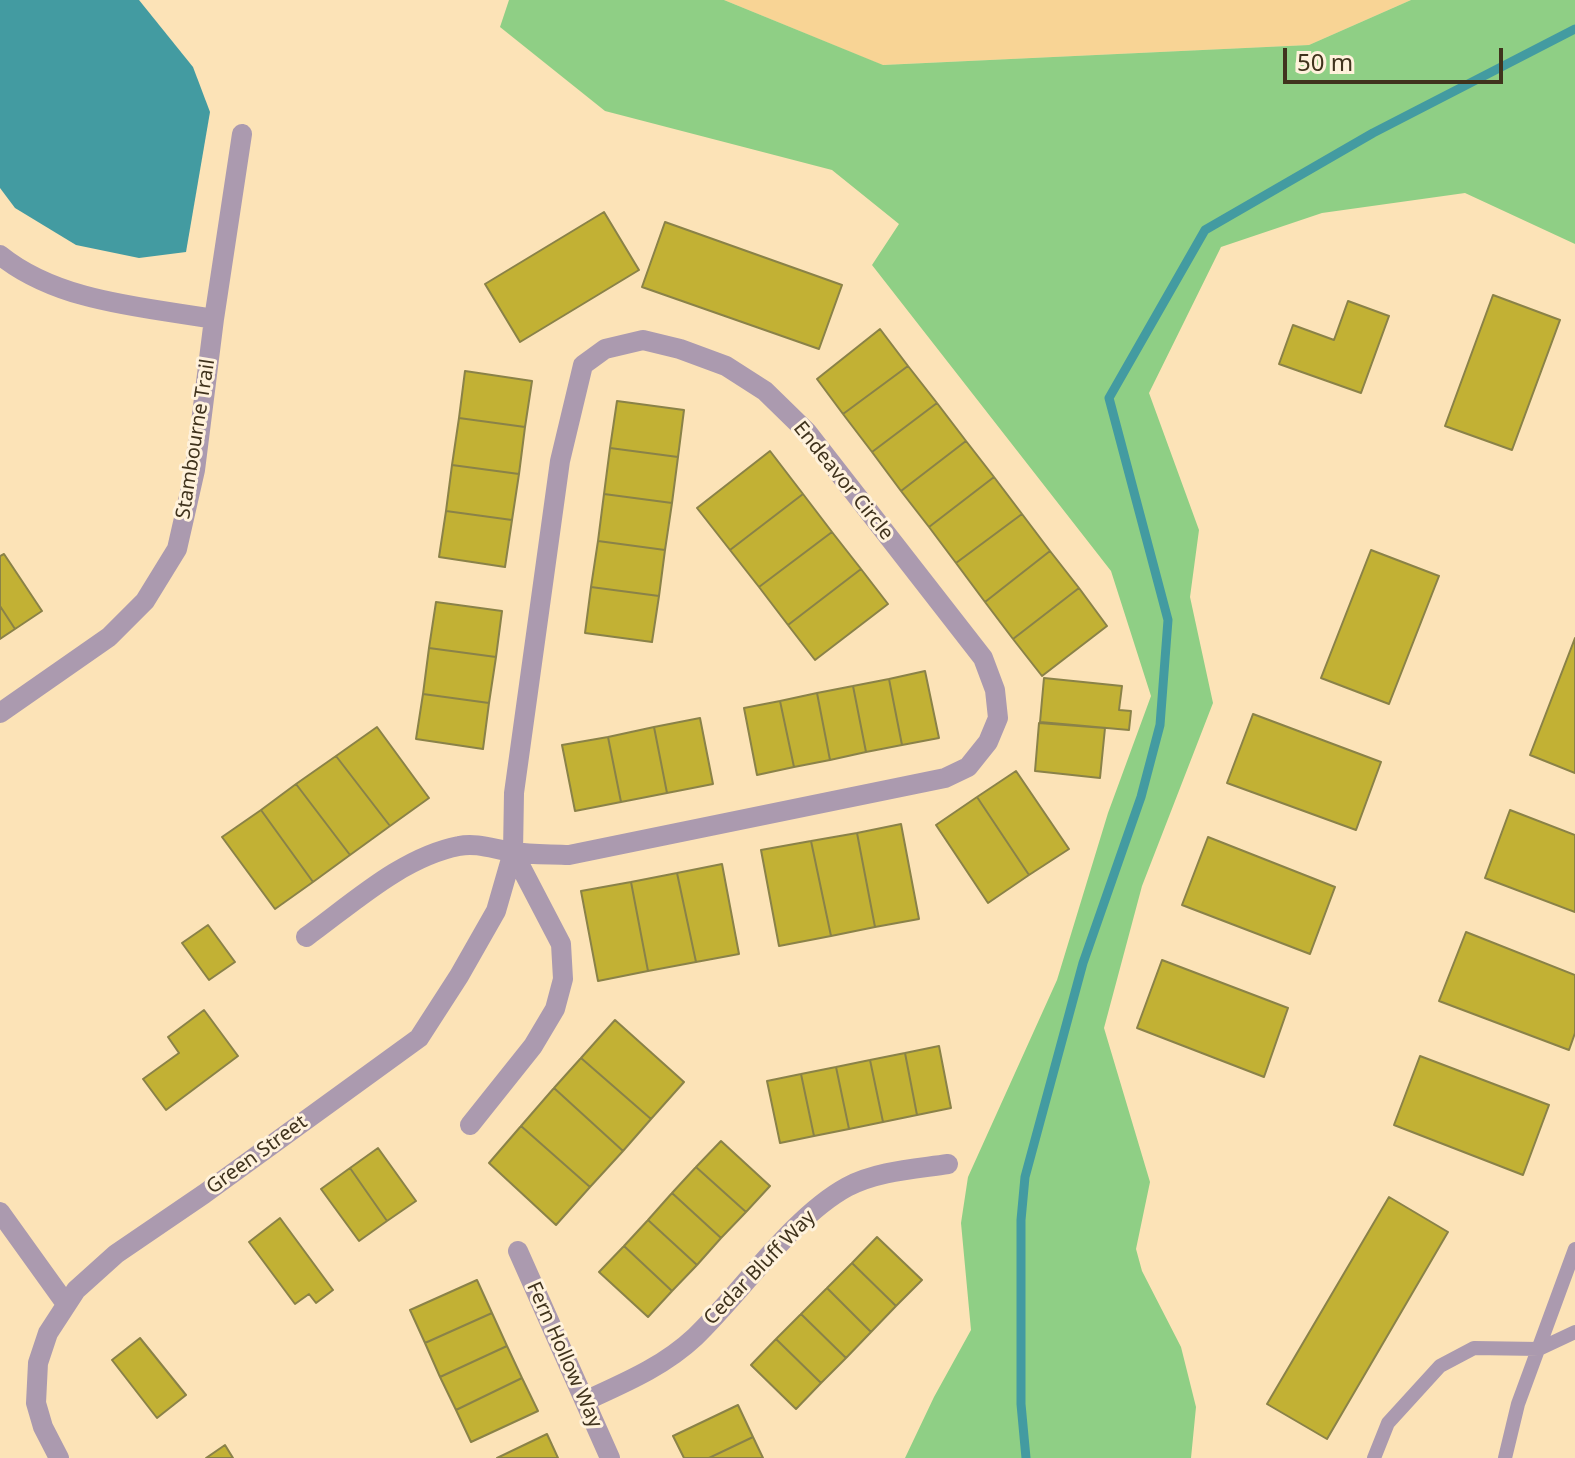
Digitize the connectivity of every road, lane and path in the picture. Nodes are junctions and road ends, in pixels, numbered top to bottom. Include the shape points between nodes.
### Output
1 (242, 134) dead end
2 (0, 255) edge
3 (214, 319) junction
4 (0, 713) edge
5 (513, 852) junction
6 (306, 937) dead end
7 (470, 1125) dead end
8 (948, 1164) dead end
9 (0, 1212) edge
10 (1575, 1249) edge
11 (518, 1251) dead end
12 (66, 1304) junction
13 (1575, 1332) edge
14 (1539, 1349) junction
15 (585, 1401) junction
16 (59, 1458) edge
17 (610, 1458) edge
18 (1374, 1458) edge
19 (1505, 1458) edge

1 - 3 street, Stambourne Trail
2 - 3 street via 18,270 91,298
3 - 4 street, Stambourne Trail via 195,470 177,549 145,601 109,637
5 - 5 street, Endeavor Circle via 569,855 945,778 968,767 988,742 998,718 983,658 807,432 765,391 726,366 643,340 605,349 583,365 560,461 514,793
5 - 6 street, Endeavor Circle via 461,845 425,856
5 - 7 street via 561,944 563,979 555,1009 533,1046
5 - 12 street, Green Street via 496,911 419,1038 116,1254
8 - 15 street, Cedar Bluff Way via 848,1187 811,1212 693,1338 656,1368
9 - 12 street
10 - 14 lane
11 - 15 street, Fern Hollow Way
12 - 16 street, Green Street via 38,1363 36,1403
13 - 14 lane
14 - 18 lane via 1474,1348 1440,1366 1388,1423
14 - 19 lane
15 - 17 street, Fern Hollow Way

